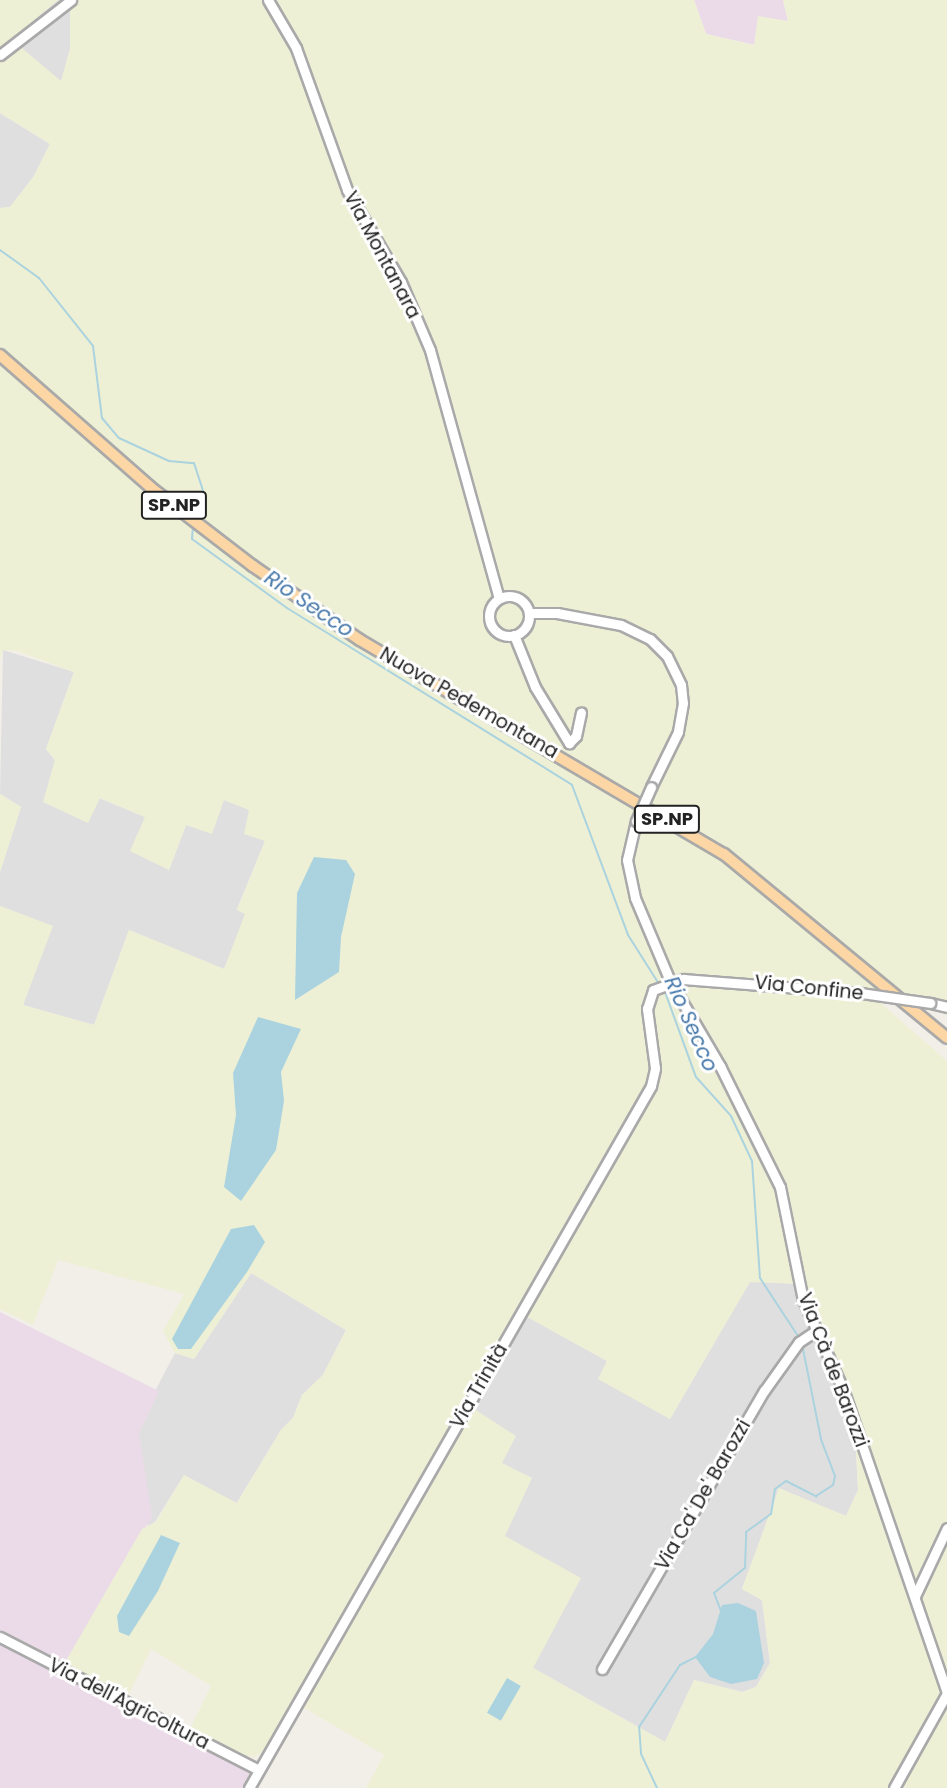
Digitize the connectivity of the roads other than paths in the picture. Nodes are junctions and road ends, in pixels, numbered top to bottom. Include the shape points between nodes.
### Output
1 (71, 0) edge
2 (268, 0) edge
3 (0, 55) edge
4 (0, 355) edge
5 (499, 598) junction
6 (529, 613) junction
7 (514, 635) junction
8 (581, 713) dead end
9 (669, 981) junction
10 (947, 1007) edge
11 (947, 1038) edge
12 (817, 1330) junction
13 (947, 1528) edge
14 (915, 1596) junction
15 (0, 1637) edge
16 (602, 1669) dead end
17 (947, 1693) edge
18 (259, 1770) junction
19 (248, 1788) edge
20 (894, 1788) edge

1 - 3 street
2 - 5 street, Via Montanara via 296,48 350,198 401,282 430,350
4 - 11 main road, Nuova Pedemontana / SP.NP via 150,487 253,566 360,640 724,854
5 - 6 street via 518,598
5 - 7 street via 489,614 492,626 501,634
6 - 7 street via 526,627
6 - 9 street, bridge via 557,612 621,625 650,639 667,656 681,684 681,718 628,846 628,876
7 - 8 street via 535,687 569,743 576,736
9 - 10 street, Via Confine, bridge via 788,984
9 - 12 street, Via Cà de Barozzi via 759,1139 780,1187 803,1300
9 - 18 street, Via Trinità via 656,988 648,1009 655,1068 651,1086
12 - 14 street, Via Cà de Barozzi via 844,1389
12 - 16 street, Via Ca' De' Barozzi via 802,1340 764,1391
13 - 14 street
14 - 17 street, Via Cà de Barozzi
15 - 18 street, Via dell'Agricoltura
17 - 20 street
18 - 19 street, Via Trinità

